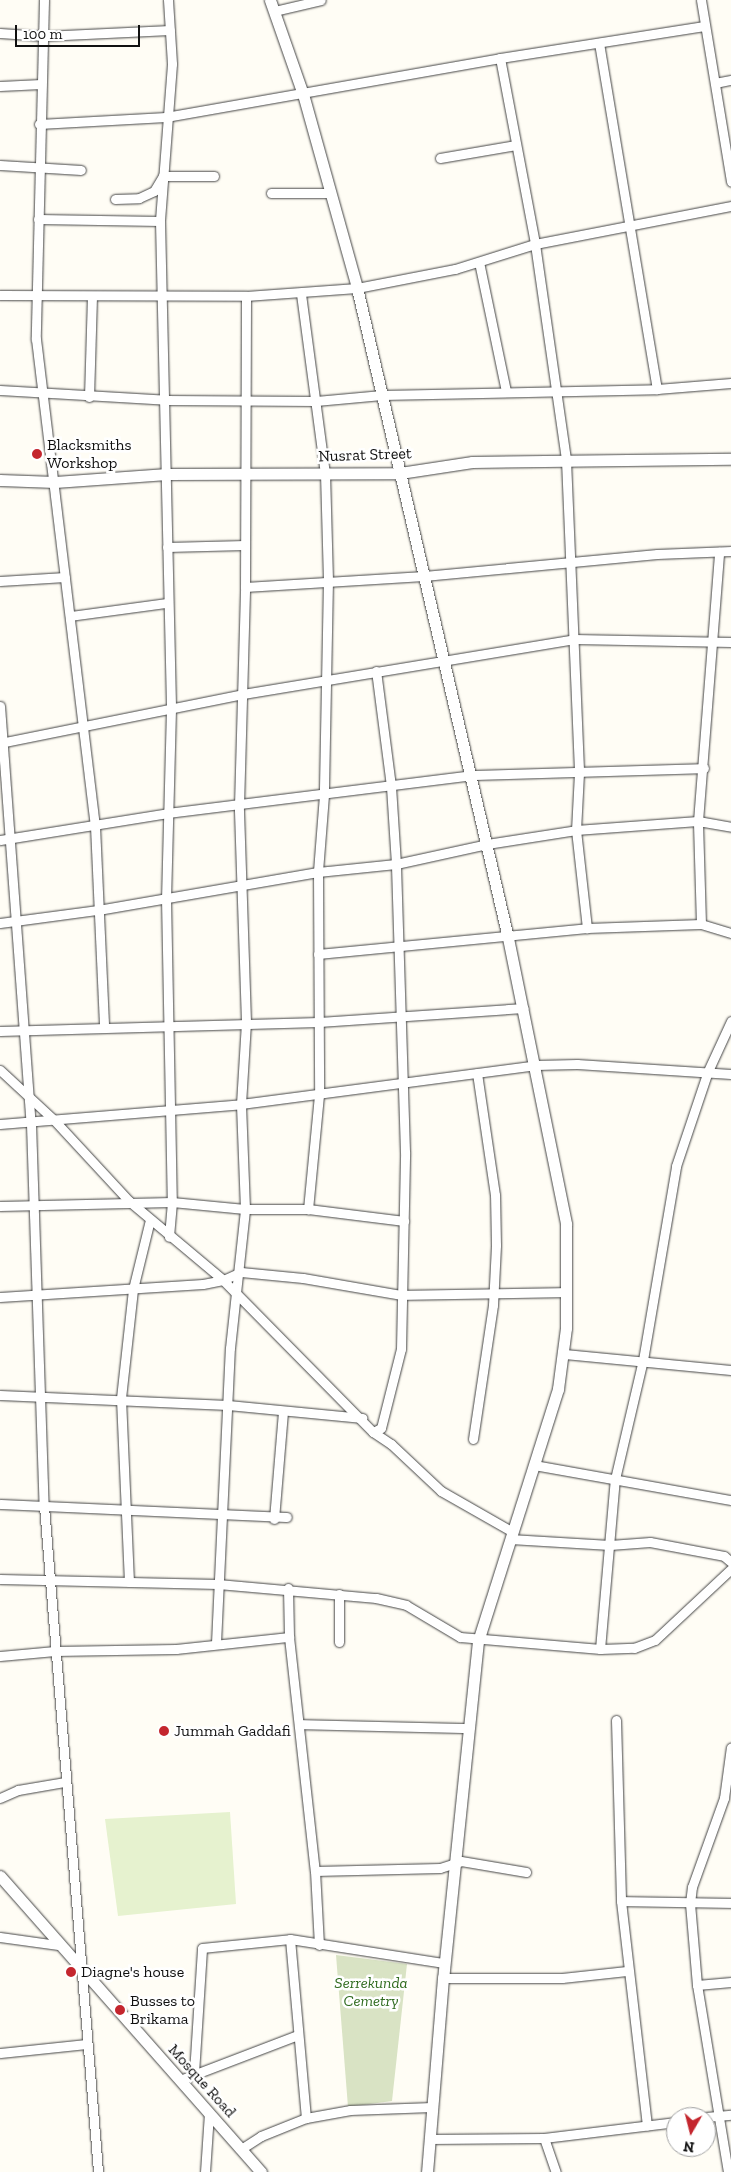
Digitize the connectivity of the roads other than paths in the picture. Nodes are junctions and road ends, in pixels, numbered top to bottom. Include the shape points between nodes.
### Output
1 (44, 0) edge
2 (168, 0) edge
3 (321, 0) edge
4 (701, 0) edge
5 (272, 6) edge
6 (706, 26) junction
7 (170, 30) junction
8 (0, 33) edge
9 (43, 36) junction
10 (599, 43) junction
11 (500, 58) junction
12 (731, 80) edge
13 (714, 83) junction
14 (41, 84) junction
15 (0, 86) edge
16 (303, 94) junction
17 (166, 117) junction
18 (39, 124) junction
19 (516, 145) junction
20 (440, 158) dead end
21 (0, 165) edge
22 (38, 167) junction
23 (81, 170) dead end
24 (164, 176) junction
25 (214, 176) dead end
26 (731, 178) edge
27 (271, 193) dead end
28 (331, 193) junction
29 (115, 199) dead end
30 (731, 206) edge
31 (38, 219) junction
32 (160, 221) junction
33 (629, 224) junction
34 (536, 244) junction
35 (479, 262) junction
36 (357, 288) junction
37 (301, 294) junction
38 (0, 295) edge
39 (160, 295) junction
40 (36, 296) junction
41 (246, 296) junction
42 (92, 297) junction
43 (731, 383) edge
44 (657, 389) junction
45 (0, 390) edge
46 (558, 390) junction
47 (506, 391) junction
48 (44, 395) junction
49 (382, 395) junction
50 (89, 397) junction
51 (247, 399) junction
52 (166, 400) junction
53 (316, 400) junction
54 (731, 459) edge
55 (566, 460) junction
56 (324, 473) junction
57 (400, 473) junction
58 (166, 474) junction
59 (246, 474) junction
60 (0, 480) edge
61 (55, 482) junction
62 (245, 545) junction
63 (167, 546) junction
64 (731, 551) edge
65 (720, 552) junction
66 (570, 564) junction
67 (424, 576) junction
68 (65, 577) junction
69 (328, 580) junction
70 (0, 581) edge
71 (245, 587) junction
72 (166, 603) junction
73 (70, 616) junction
74 (574, 638) junction
75 (713, 641) junction
76 (731, 642) edge
77 (443, 659) junction
78 (376, 672) junction
79 (325, 681) junction
80 (243, 694) junction
81 (0, 706) edge
82 (171, 709) junction
83 (85, 726) junction
84 (2, 743) edge
85 (704, 768) junction
86 (579, 772) junction
87 (471, 776) junction
88 (391, 786) junction
89 (324, 795) junction
90 (239, 806) junction
91 (168, 813) junction
92 (698, 821) junction
93 (94, 826) junction
94 (731, 827) edge
95 (576, 830) junction
96 (11, 838) junction
97 (0, 840) edge
98 (487, 844) junction
99 (396, 864) junction
100 (318, 872) junction
101 (240, 884) junction
102 (166, 898) junction
103 (98, 910) junction
104 (15, 921) junction
105 (0, 923) edge
106 (701, 924) junction
107 (587, 928) junction
108 (731, 932) edge
109 (508, 938) junction
110 (398, 948) junction
111 (318, 954) junction
112 (524, 1008) junction
113 (401, 1019) junction
114 (731, 1021) edge
115 (246, 1022) junction
116 (319, 1022) junction
117 (168, 1025) junction
118 (104, 1028) junction
119 (0, 1031) edge
120 (25, 1031) junction
121 (536, 1065) junction
122 (0, 1070) edge
123 (708, 1071) junction
124 (477, 1074) junction
125 (731, 1074) edge
126 (402, 1082) junction
127 (319, 1094) junction
128 (28, 1096) junction
129 (241, 1104) junction
130 (169, 1110) junction
131 (54, 1120) junction
132 (0, 1124) edge
133 (31, 1124) junction
134 (129, 1201) junction
135 (172, 1202) junction
136 (32, 1204) junction
137 (0, 1206) edge
138 (245, 1209) junction
139 (308, 1209) junction
140 (150, 1220) junction
141 (404, 1221) junction
142 (170, 1237) junction
143 (240, 1272) junction
144 (223, 1280) junction
145 (133, 1290) junction
146 (567, 1292) junction
147 (494, 1294) junction
148 (401, 1295) junction
149 (238, 1296) junction
150 (0, 1297) edge
151 (36, 1297) junction
152 (564, 1354) junction
153 (643, 1360) junction
154 (731, 1370) edge
155 (0, 1395) edge
156 (39, 1396) junction
157 (121, 1398) junction
158 (228, 1405) junction
159 (283, 1412) junction
160 (362, 1418) junction
161 (373, 1432) junction
162 (473, 1439) dead end
163 (534, 1465) junction
164 (615, 1479) junction
165 (731, 1500) edge
166 (0, 1504) edge
167 (44, 1506) junction
168 (128, 1509) junction
169 (222, 1514) junction
170 (287, 1517) dead end
171 (274, 1518) junction
172 (512, 1536) junction
173 (610, 1545) junction
174 (731, 1562) edge
175 (731, 1569) edge
176 (0, 1579) edge
177 (50, 1580) junction
178 (130, 1582) junction
179 (218, 1584) junction
180 (288, 1588) junction
181 (339, 1594) junction
182 (289, 1637) junction
183 (478, 1641) junction
184 (339, 1642) dead end
185 (216, 1643) junction
186 (600, 1649) junction
187 (55, 1651) junction
188 (0, 1656) edge
189 (616, 1720) dead end
190 (299, 1724) junction
191 (468, 1728) junction
192 (731, 1748) edge
193 (66, 1782) junction
194 (0, 1798) edge
195 (454, 1863) junction
196 (316, 1871) junction
197 (526, 1872) dead end
198 (0, 1876) edge
199 (621, 1901) junction
200 (690, 1903) junction
201 (731, 1903) edge
202 (0, 1938) edge
203 (290, 1939) junction
204 (58, 1945) junction
205 (319, 1945) junction
206 (444, 1963) junction
207 (80, 1968) junction
208 (627, 1971) junction
209 (443, 1978) junction
210 (731, 1982) edge
211 (697, 1986) junction
212 (298, 2035) junction
213 (87, 2044) junction
214 (0, 2053) edge
215 (194, 2073) junction
216 (180, 2080) junction
217 (432, 2106) junction
218 (209, 2114) junction
219 (716, 2115) edge
220 (719, 2115) junction
221 (731, 2115) edge
222 (306, 2118) junction
223 (666, 2123) edge
224 (647, 2126) junction
225 (544, 2138) junction
226 (429, 2139) junction
227 (241, 2149) junction
228 (98, 2172) edge
229 (205, 2172) edge
230 (261, 2172) edge
231 (427, 2172) edge
232 (556, 2172) edge
233 (728, 2172) edge

1 - 9 street
2 - 7 street
3 - 5 street
4 - 6 street
5 - 16 street
6 - 10 street
6 - 13 street
7 - 9 street
7 - 17 street via 172,64
8 - 9 street
9 - 14 street
10 - 11 street
10 - 33 street
11 - 16 street
11 - 19 street
12 - 13 street
13 - 26 street
14 - 15 street
14 - 18 street
16 - 17 street
16 - 28 street
17 - 18 street
17 - 24 street
18 - 22 street
19 - 20 street
19 - 34 street
21 - 22 street
22 - 23 street
22 - 31 street
24 - 25 street
24 - 29 street via 154,191 139,198
24 - 32 street
27 - 28 street
28 - 36 street
30 - 33 street
31 - 32 street
31 - 40 street
32 - 39 street
33 - 34 street
33 - 44 street
34 - 35 street
34 - 46 street
35 - 36 street
35 - 47 street
36 - 37 street
36 - 49 street
37 - 41 street
37 - 53 street
38 - 40 street
39 - 41 street
39 - 42 street
39 - 52 street
40 - 42 street
40 - 48 street via 36,339
41 - 51 street
42 - 50 street
43 - 44 street
44 - 46 street
45 - 48 street
46 - 47 street
46 - 55 street
47 - 49 street
48 - 50 street
48 - 61 street
49 - 53 street
49 - 57 street
50 - 52 street
51 - 52 street
51 - 53 street
51 - 59 street
52 - 58 street
53 - 56 street
54 - 55 street, Nusrat Street
55 - 57 street, Nusrat Street via 472,462
55 - 66 street
56 - 57 street, Nusrat Street
56 - 59 street, Nusrat Street
56 - 69 street
57 - 67 street
58 - 59 street, Nusrat Street
58 - 61 street, Nusrat Street
58 - 63 street
59 - 62 street
60 - 61 street, Nusrat Street
61 - 68 street
62 - 63 street
62 - 71 street
63 - 72 street
64 - 65 street
65 - 66 street via 657,554
65 - 75 street
66 - 67 street
66 - 74 street
67 - 69 street
67 - 77 street
68 - 70 street
68 - 73 street
69 - 71 street
69 - 79 street
71 - 80 street
72 - 73 street
72 - 82 street
73 - 83 street
74 - 75 street
74 - 77 street
74 - 86 street
75 - 76 street
75 - 85 street
77 - 78 street
77 - 87 street
78 - 79 street
78 - 88 street
79 - 80 street
79 - 89 street
80 - 82 street
80 - 90 street
81 - 84 street
82 - 83 street
82 - 91 street
83 - 84 street
83 - 93 street
84 - 96 street
85 - 86 street
85 - 92 street
86 - 87 street
86 - 95 street
87 - 88 street
87 - 98 street
88 - 89 street
88 - 99 street
89 - 90 street
89 - 100 street
90 - 91 street
90 - 101 street
91 - 93 street
91 - 102 street
92 - 94 street
92 - 95 street
92 - 106 street
93 - 96 street
93 - 103 street
95 - 98 street
95 - 107 street
96 - 97 street
96 - 104 street
98 - 99 street
98 - 109 street
99 - 100 street
99 - 110 street
100 - 101 street
100 - 111 street
101 - 102 street
101 - 115 street
102 - 103 street
102 - 117 street
103 - 104 street
103 - 118 street
104 - 105 street
104 - 120 street
106 - 107 street
106 - 108 street
107 - 109 street
109 - 110 street
109 - 112 street
110 - 111 street
110 - 113 street
111 - 116 street
112 - 113 street
112 - 121 street
113 - 116 street
113 - 126 street
114 - 123 street
115 - 116 street
115 - 117 street
115 - 129 street
116 - 127 street
117 - 118 street
117 - 130 street
118 - 120 street
119 - 120 street
120 - 128 street
121 - 123 street
121 - 124 street
121 - 146 street via 563,1199
122 - 128 street
123 - 125 street
123 - 153 street via 676,1166
124 - 126 street
124 - 147 street via 495,1195
126 - 127 street
126 - 141 street
127 - 129 street
127 - 139 street
128 - 131 street
128 - 133 street
129 - 130 street
129 - 138 street
130 - 131 street
130 - 135 street
131 - 133 street
131 - 134 street
132 - 133 street
133 - 136 street
134 - 135 street
134 - 136 street
134 - 140 street
135 - 138 street
135 - 142 street
136 - 137 street
136 - 151 street
138 - 139 street
138 - 143 street
139 - 141 street
140 - 142 street
140 - 145 street
141 - 148 street
142 - 144 street
143 - 144 street
143 - 148 street via 303,1278
143 - 149 street
144 - 145 street
144 - 149 street
145 - 151 street
145 - 157 street
146 - 147 street
146 - 152 street
147 - 148 street
147 - 162 street
148 - 161 street via 401,1348 381,1428
149 - 158 street via 230,1348
149 - 160 street
150 - 151 street
151 - 156 street
152 - 153 street
152 - 163 street via 558,1389
153 - 154 street
153 - 164 street
155 - 156 street
156 - 157 street
156 - 167 street
157 - 158 street
157 - 168 street
158 - 159 street
158 - 169 street
159 - 160 street
159 - 171 street
160 - 161 street
161 - 172 street via 391,1444 441,1491
163 - 164 street
163 - 172 street
164 - 165 street
164 - 173 street
166 - 167 street
167 - 168 street
167 - 177 street
168 - 169 street
168 - 178 street
169 - 171 street
169 - 179 street
170 - 171 street
172 - 173 street
172 - 183 street
173 - 174 street via 650,1542 679,1545 724,1556
173 - 186 street
175 - 186 street via 654,1640 634,1648
176 - 177 street
177 - 178 street
177 - 187 street
178 - 179 street
179 - 180 street
179 - 185 street
180 - 181 street
180 - 182 street
181 - 183 street via 406,1605 460,1637
181 - 184 street
182 - 185 street
182 - 190 street
183 - 186 street via 494,1639
183 - 191 street
185 - 187 street via 176,1649
187 - 188 street
187 - 193 street
189 - 199 street
190 - 191 street
190 - 196 street
191 - 195 street
192 - 200 street via 724,1798 692,1887
193 - 194 street via 18,1790
193 - 207 street
195 - 196 street via 440,1868
195 - 197 street via 468,1862
195 - 206 street
196 - 205 street
198 - 204 street, Mosque Road
199 - 200 street
199 - 208 street
200 - 201 street
200 - 211 street
202 - 204 street
203 - 205 street
203 - 212 street
203 - 215 street via 202,1948
204 - 207 street, Mosque Road
205 - 206 street
206 - 209 street
207 - 213 street
207 - 216 street, Mosque Road
208 - 209 street via 562,1978
208 - 224 street
209 - 217 street
210 - 211 street
211 - 220 street
212 - 215 street
212 - 222 street
213 - 214 street
213 - 228 street
215 - 216 street
216 - 218 street, Mosque Road
217 - 222 street via 350,2110
217 - 226 street
218 - 227 street, Mosque Road
218 - 229 street
219 - 220 street
220 - 221 street
220 - 233 street
222 - 227 street via 261,2136
223 - 224 street
224 - 225 street
225 - 226 street
225 - 232 street
226 - 231 street
227 - 230 street, Mosque Road

